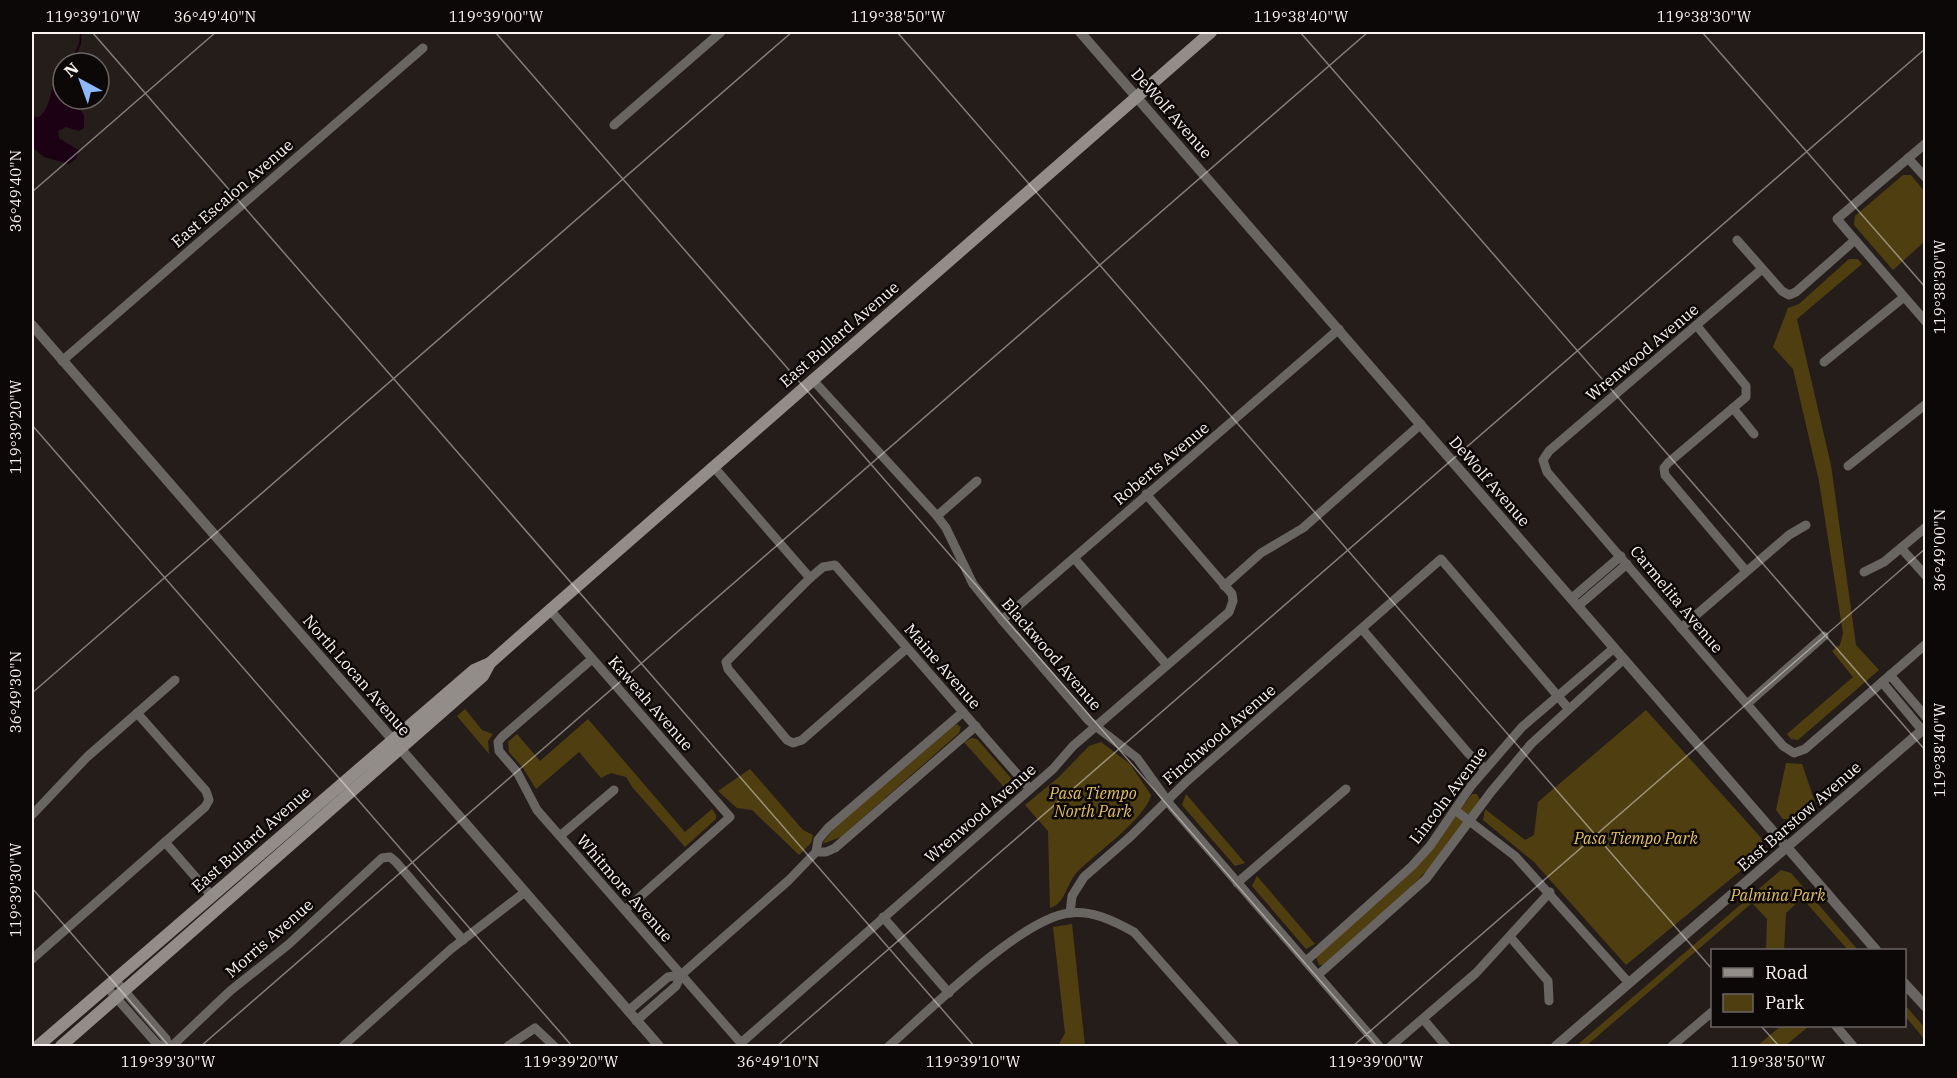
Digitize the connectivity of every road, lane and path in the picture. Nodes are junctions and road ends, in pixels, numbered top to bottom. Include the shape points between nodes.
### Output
1 (721, 32) edge
2 (1080, 32) edge
3 (1211, 32) edge
4 (423, 48) dead end
5 (1137, 96) junction
6 (614, 125) dead end
7 (1926, 143) edge
8 (1908, 158) junction
9 (1926, 178) edge
10 (1737, 240) dead end
11 (1855, 240) junction
12 (1762, 269) junction
13 (1904, 297) junction
14 (1926, 322) edge
15 (32, 326) edge
16 (1696, 326) junction
17 (1339, 329) junction
18 (62, 361) junction
19 (1824, 362) dead end
20 (812, 379) junction
21 (1926, 404) edge
22 (1733, 408) junction
23 (1421, 424) junction
24 (1755, 434) dead end
25 (1543, 460) joint
26 (713, 466) junction
27 (1848, 466) dead end
28 (977, 481) dead end
29 (1146, 494) junction
30 (937, 516) junction
31 (1806, 525) dead end
32 (1926, 527) edge
33 (1901, 548) junction
34 (1621, 556) junction
35 (1074, 558) junction
36 (1628, 564) junction
37 (1746, 571) junction
38 (1864, 572) dead end
39 (1926, 576) edge
40 (810, 578) junction
41 (1224, 586) junction
42 (1575, 602) junction
43 (550, 610) junction
44 (1002, 620) junction
45 (1681, 628) junction
46 (1362, 629) junction
47 (1824, 636) dead end
48 (1926, 644) edge
49 (907, 648) junction
50 (1614, 648) junction
51 (592, 659) junction
52 (1624, 659) junction
53 (1167, 665) junction
54 (1890, 675) junction
55 (175, 680) dead end
56 (1882, 682) junction
57 (1558, 696) junction
58 (1747, 704) junction
59 (1569, 708) junction
60 (963, 712) junction
61 (137, 713) junction
62 (1926, 717) edge
63 (976, 726) junction
64 (1096, 726) junction
65 (1924, 728) edge
66 (397, 744) junction
67 (1485, 769) junction
68 (1030, 789) junction
69 (1347, 789) dead end
70 (614, 790) dead end
71 (1167, 800) junction
72 (1455, 810) junction
73 (32, 815) edge
74 (1470, 820) junction
75 (560, 836) junction
76 (165, 842) junction
77 (1786, 847) junction
78 (816, 852) junction
79 (1237, 883) junction
80 (525, 892) junction
81 (1550, 892) junction
82 (211, 895) junction
83 (625, 910) junction
84 (1070, 913) junction
85 (884, 917) junction
86 (1511, 938) junction
87 (464, 940) junction
88 (1874, 949) edge
89 (32, 959) edge
90 (1306, 961) junction
91 (681, 975) junction
92 (1318, 975) junction
93 (111, 983) junction
94 (1629, 983) junction
95 (1906, 984) edge
96 (949, 993) junction
97 (120, 994) junction
98 (1550, 1001) dead end
99 (1926, 1007) edge
100 (628, 1011) junction
101 (1711, 1014) edge
102 (1423, 1019) junction
103 (636, 1021) junction
104 (1837, 1027) edge
105 (741, 1043) joint
106 (38, 1047) edge
107 (61, 1047) edge
108 (162, 1047) edge
109 (170, 1047) edge
110 (344, 1047) edge
111 (508, 1047) edge
112 (554, 1047) edge
113 (659, 1047) edge
114 (889, 1047) edge
115 (1235, 1047) edge
116 (1379, 1047) edge
117 (1391, 1047) edge
118 (1446, 1047) edge
119 (1556, 1047) edge
120 (1672, 1047) edge
121 (1853, 1047) edge

1 - 6 street
2 - 5 street, DeWolf Avenue
3 - 5 main road, East Bullard Avenue
4 - 18 street, East Escalon Avenue
5 - 17 street, DeWolf Avenue
5 - 20 main road, East Bullard Avenue
7 - 8 street
8 - 9 street
8 - 11 street via 1837,219
10 - 12 street
11 - 12 street via 1789,295
11 - 13 street
12 - 16 street, Wrenwood Avenue
13 - 14 street
13 - 19 street
15 - 18 street, North Locan Avenue
16 - 22 street via 1746,386 1746,397
16 - 25 street, Wrenwood Avenue
17 - 23 street, DeWolf Avenue
17 - 29 street, Roberts Avenue via 1208,445
18 - 66 street, North Locan Avenue
20 - 26 main road, East Bullard Avenue
20 - 30 street, Blackwood Avenue
21 - 27 street
22 - 24 street
22 - 37 street via 1664,468 1670,482
23 - 41 street via 1303,528 1261,553
23 - 42 street, DeWolf Avenue
25 - 34 street, Carmelita Avenue via 1547,472
26 - 40 street
26 - 43 main road, East Bullard Avenue
28 - 30 street
29 - 35 street, Roberts Avenue
29 - 41 street
30 - 44 street, Blackwood Avenue via 973,584
31 - 37 street
32 - 33 street
33 - 38 street
33 - 39 street
34 - 36 street, Carmelita Avenue
34 - 42 street
35 - 44 street, Roberts Avenue
35 - 53 street
36 - 42 street
36 - 45 street, Carmelita Avenue
37 - 45 street
40 - 49 street, Maine Avenue via 823,567 835,565
40 - 49 street via 726,662 787,740 802,740
41 - 53 street, Wrenwood Avenue via 1232,594 1229,612
42 - 50 street, DeWolf Avenue
43 - 51 street, Kaweah Avenue
43 - 66 main road, East Bullard Avenue via 490,663 474,670
44 - 64 street, Blackwood Avenue
45 - 58 street, Carmelita Avenue
46 - 57 street, Finchwood Avenue via 1441,559
46 - 67 street
46 - 71 street, Finchwood Avenue
47 - 58 street
48 - 54 street
49 - 60 street, Maine Avenue
50 - 52 street, DeWolf Avenue
50 - 57 street, Lincoln Avenue
51 - 75 street, Whitmore Avenue via 502,737 498,746 537,810
51 - 83 street, Kaweah Avenue via 730,817
52 - 59 street, Lincoln Avenue
52 - 77 street, DeWolf Avenue
53 - 64 street, Wrenwood Avenue
54 - 56 street
54 - 62 street
55 - 61 street
56 - 58 street, Carmelita Avenue via 1805,749 1794,753 1783,746
56 - 65 street
57 - 59 street
57 - 67 street, Lincoln Avenue via 1522,727
59 - 74 street, Lincoln Avenue via 1507,772
60 - 63 street, Maine Avenue
60 - 78 street via 828,828
61 - 73 street via 87,757
61 - 76 street via 206,791 208,800
63 - 68 street, Maine Avenue
63 - 78 street via 835,848
64 - 68 street, Wrenwood Avenue
64 - 71 street, Blackwood Avenue via 1137,758
65 - 77 street, East Barstow Avenue
66 - 80 street, North Locan Avenue
66 - 82 main road, East Bullard Avenue
66 - 97 main road, East Bullard Avenue
67 - 72 street, Lincoln Avenue
68 - 85 street, Wrenwood Avenue
69 - 79 street
70 - 75 street
71 - 79 street, Blackwood Avenue
71 - 84 street, Finchwood Avenue via 1080,883 1072,897
72 - 74 street
72 - 90 street, Lincoln Avenue via 1413,866
74 - 81 street via 1515,856
74 - 92 street, Lincoln Avenue via 1408,897
75 - 83 street, Whitmore Avenue
76 - 82 street
76 - 89 street
77 - 88 street, DeWolf Avenue
77 - 94 street, East Barstow Avenue
78 - 91 street
79 - 90 street, Blackwood Avenue
80 - 87 street
80 - 100 street, North Locan Avenue
81 - 86 street
81 - 94 street
82 - 93 main road, East Bullard Avenue
83 - 91 street, Whitmore Avenue
84 - 96 street via 1047,919 1019,934
84 - 115 street via 1114,921 1134,932
85 - 96 street
85 - 105 street, Wrenwood Avenue
86 - 98 street via 1548,981
86 - 102 street
87 - 109 street, Morris Avenue via 390,857 382,858
87 - 110 street
90 - 92 street, Blackwood Avenue
91 - 100 street via 668,977
91 - 103 street via 676,986
91 - 105 street, Whitmore Avenue
92 - 116 street, Blackwood Avenue
93 - 97 street
93 - 106 main road, East Bullard Avenue
94 - 119 street, East Barstow Avenue
95 - 99 street
96 - 114 street
97 - 107 main road, East Bullard Avenue
97 - 108 street
97 - 109 street
100 - 103 street, North Locan Avenue
101 - 120 street
102 - 117 street
102 - 118 street
103 - 113 street, North Locan Avenue
104 - 121 street
111 - 112 street via 535,1028

